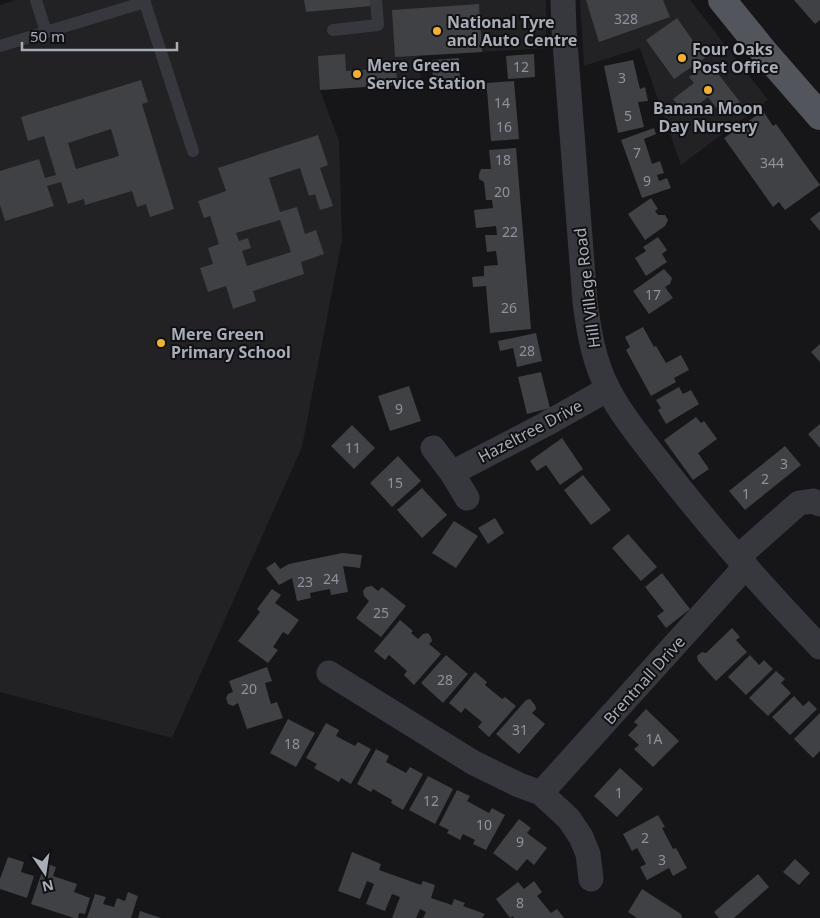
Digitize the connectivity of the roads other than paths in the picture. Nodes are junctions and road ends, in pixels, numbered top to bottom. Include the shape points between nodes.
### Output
1 (36, 0) edge
2 (376, 0) edge
3 (563, 0) edge
4 (722, 0) edge
5 (144, 1) edge
6 (333, 30) dead end
7 (46, 32) junction
8 (0, 46) edge
9 (820, 116) edge
10 (193, 151) dead end
11 (608, 389) junction
12 (433, 448) dead end
13 (452, 473) junction
14 (467, 498) dead end
15 (820, 504) edge
16 (742, 562) junction
17 (820, 647) edge
18 (329, 673) dead end
19 (542, 793) junction
20 (591, 879) dead end

1 - 7 lane
2 - 6 lane via 378,25
3 - 11 street, Hill Village Road via 585,302 596,360
4 - 9 main road
5 - 7 lane
5 - 10 lane
7 - 8 lane
11 - 13 street, Hazeltree Drive
11 - 16 street, Hill Village Road via 684,495
12 - 13 street
13 - 14 street
15 - 16 street, Brentnall Drive via 812,501 799,503
16 - 17 street, Hill Village Road
16 - 19 street, Brentnall Drive
18 - 19 street via 474,763
19 - 20 street via 569,819 581,837 588,854

